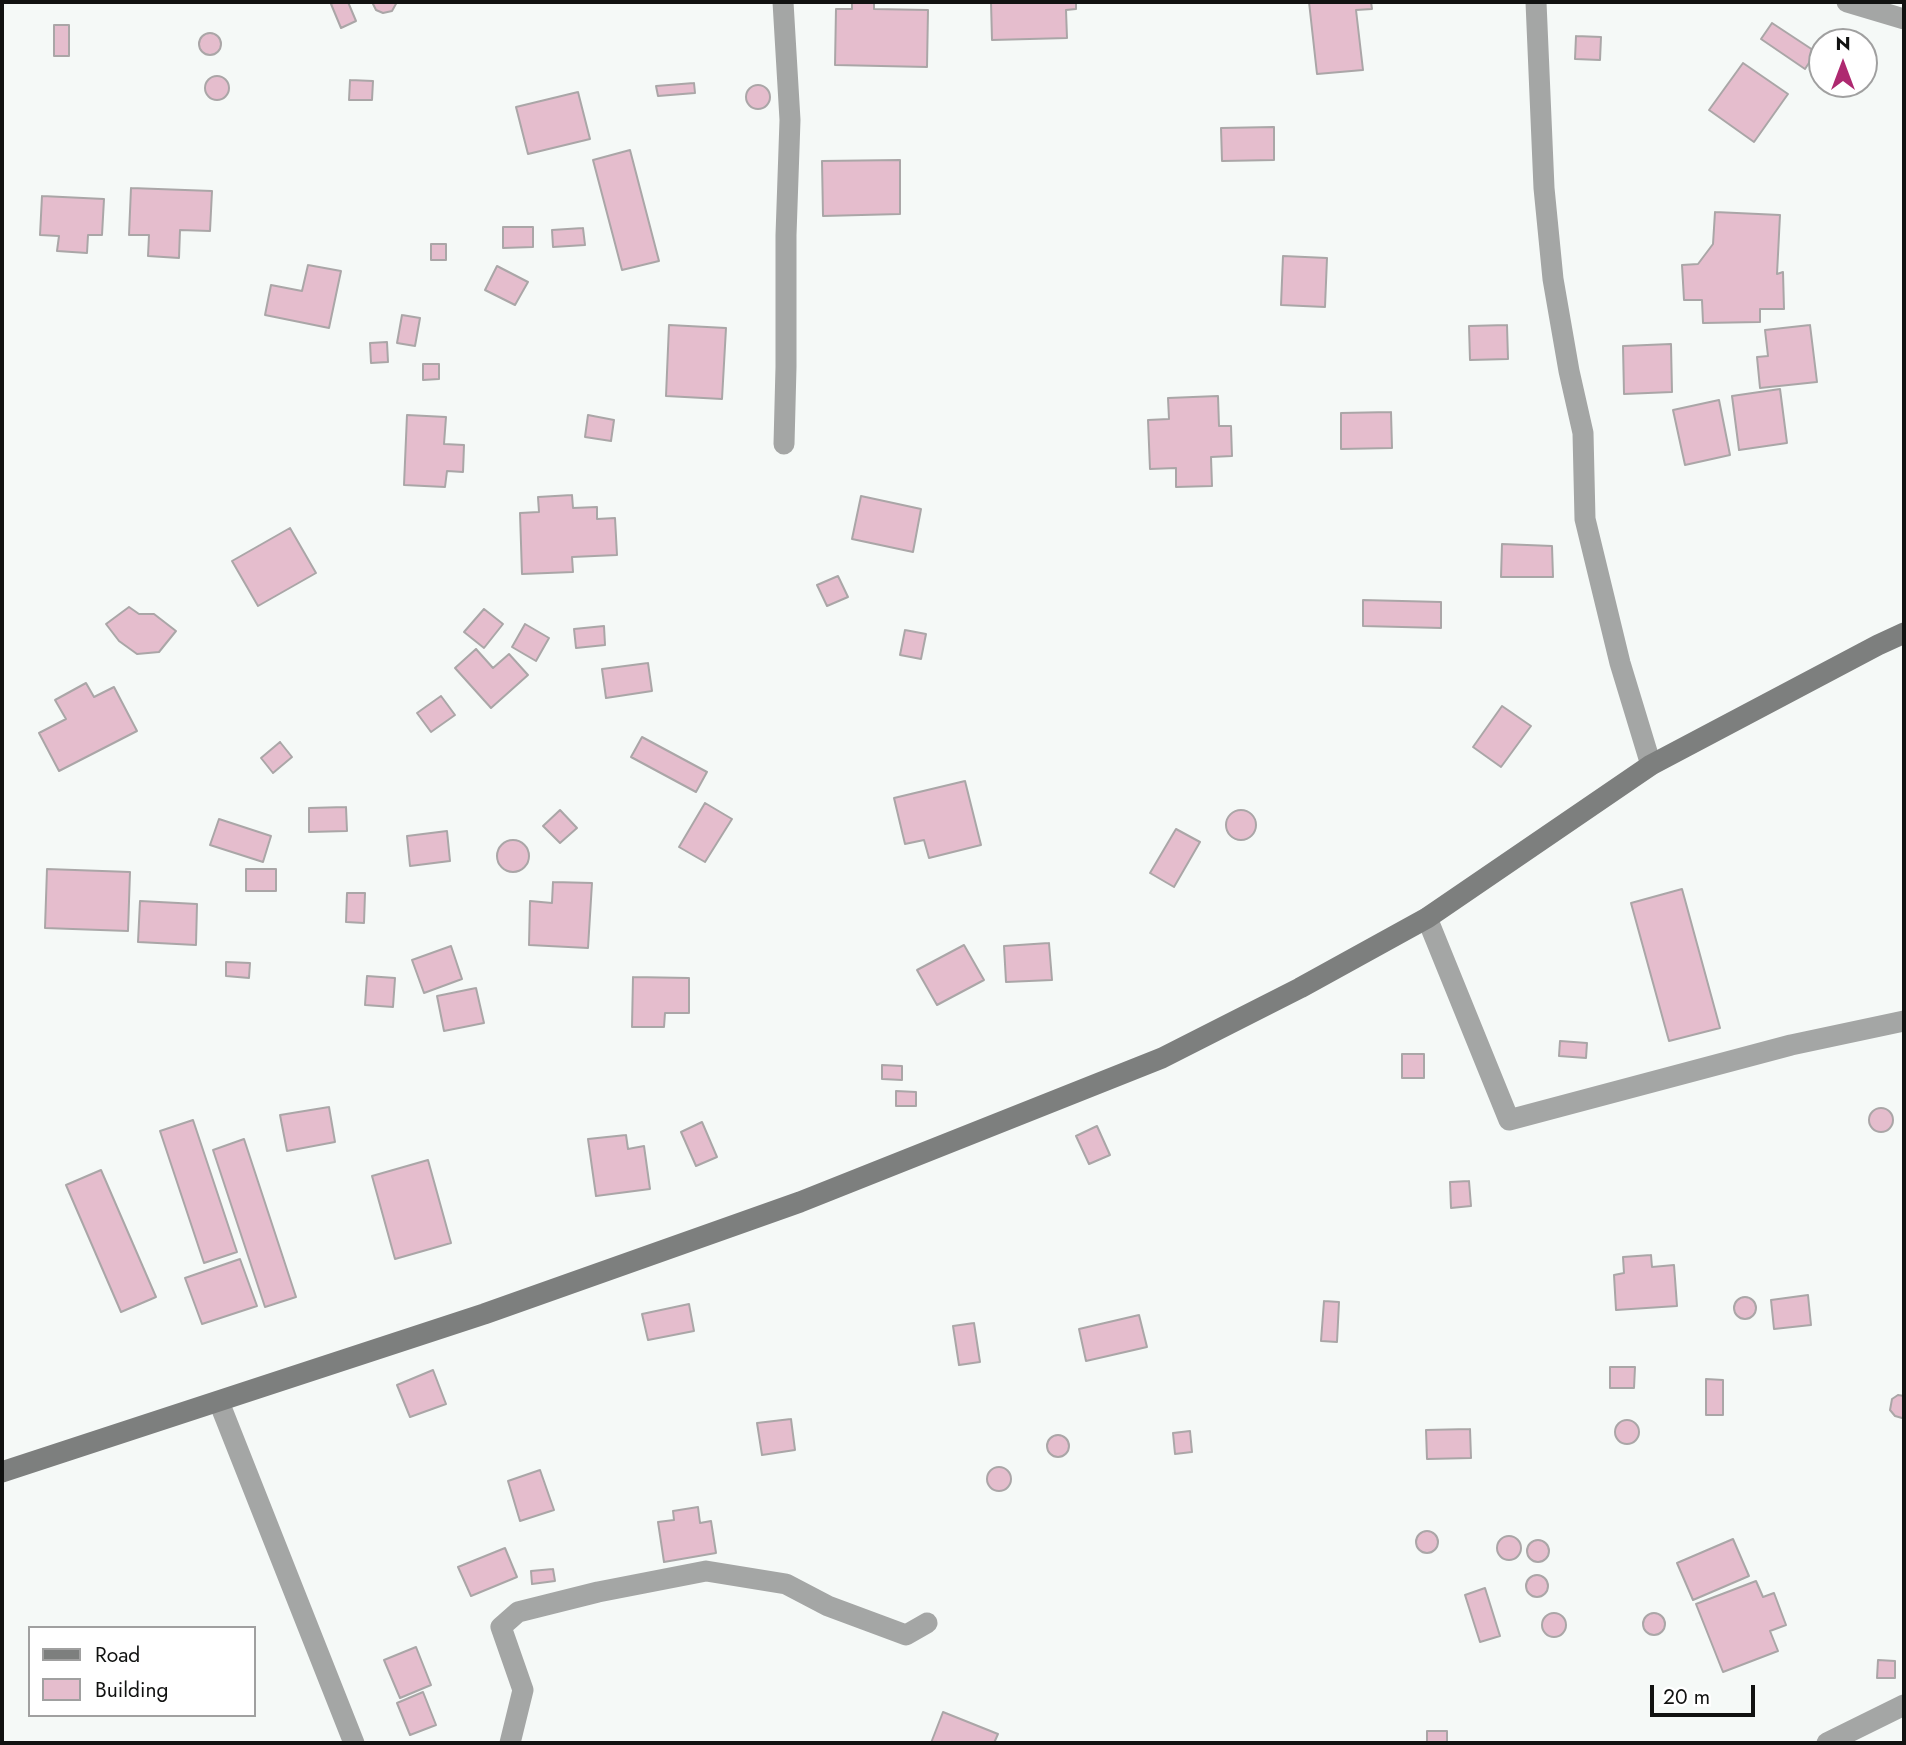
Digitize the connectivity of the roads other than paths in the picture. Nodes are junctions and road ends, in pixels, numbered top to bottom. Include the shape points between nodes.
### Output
1 (783, 2) edge
2 (1536, 2) edge
3 (1847, 2) edge
4 (1904, 19) edge
5 (784, 444) dead end
6 (1904, 634) edge
7 (1651, 765) junction
8 (1427, 918) junction
9 (1904, 1021) edge
10 (219, 1402) junction
11 (2, 1472) edge
12 (927, 1623) dead end
13 (1904, 1705) edge
14 (354, 1743) edge
15 (510, 1743) edge
16 (1827, 1743) edge

1 - 5 street via 790,120
2 - 7 street via 1544,188 1553,279 1583,433 1585,519 1620,663
3 - 4 street
6 - 7 street
7 - 8 street
8 - 9 street via 1509,1120 1791,1045
8 - 10 street via 1162,1058 800,1202
10 - 11 street
10 - 14 street
12 - 15 street via 906,1635 828,1606 786,1584 706,1571 518,1612 501,1627 523,1690
13 - 16 street

